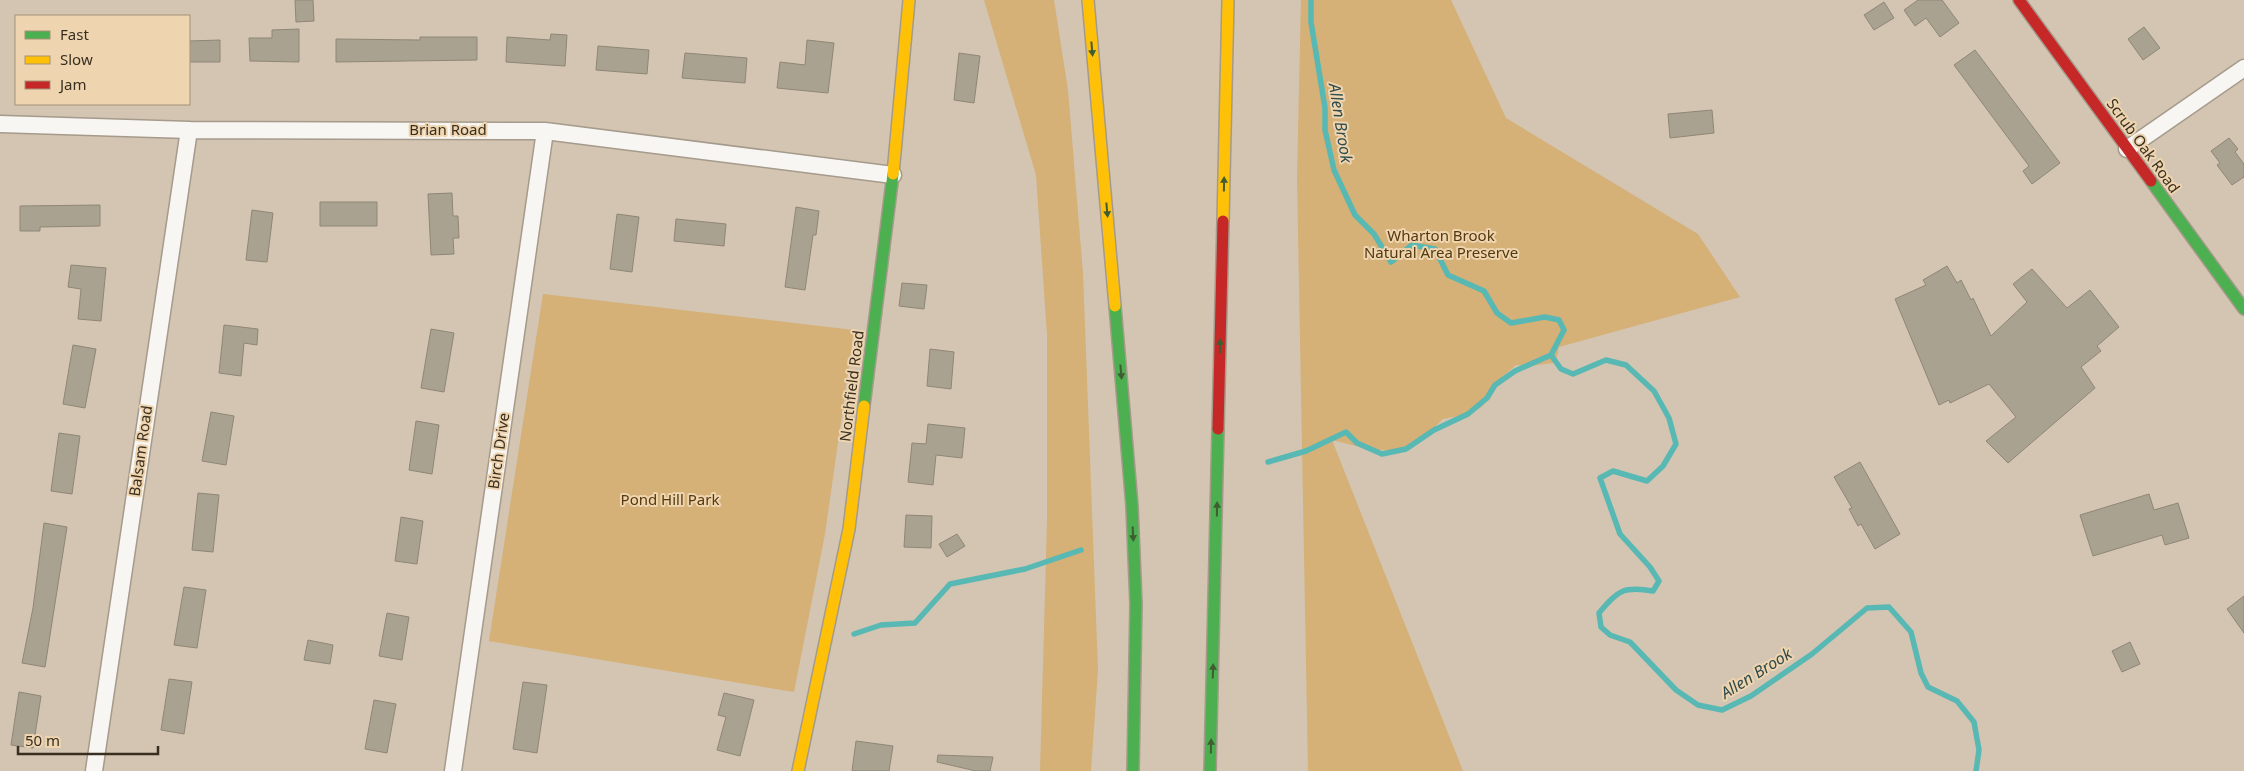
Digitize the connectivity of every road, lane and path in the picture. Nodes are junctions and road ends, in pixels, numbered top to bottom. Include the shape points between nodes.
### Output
1 (909, 0) edge
2 (1088, 0) edge
3 (1228, 0) edge
4 (2019, 0) edge
5 (2244, 68) edge
6 (0, 124) edge
7 (189, 130) junction
8 (545, 131) junction
9 (2127, 149) junction
10 (892, 175) junction
11 (2244, 309) edge
12 (94, 771) edge
13 (453, 771) edge
14 (798, 771) edge
15 (1133, 771) edge
16 (1210, 771) edge

1 - 10 main road, Northfield Road
2 -> 15 main road via 1132,506 1136,604
16 -> 3 main road
4 - 9 main road, Scrub Oak Road
5 - 9 street
6 - 7 street, Brian Road
7 - 8 street, Brian Road
7 - 12 street, Balsam Road
8 - 10 street, Brian Road
8 - 13 street, Birch Drive
9 - 11 main road, Scrub Oak Road
10 - 14 main road, Northfield Road via 850,529

